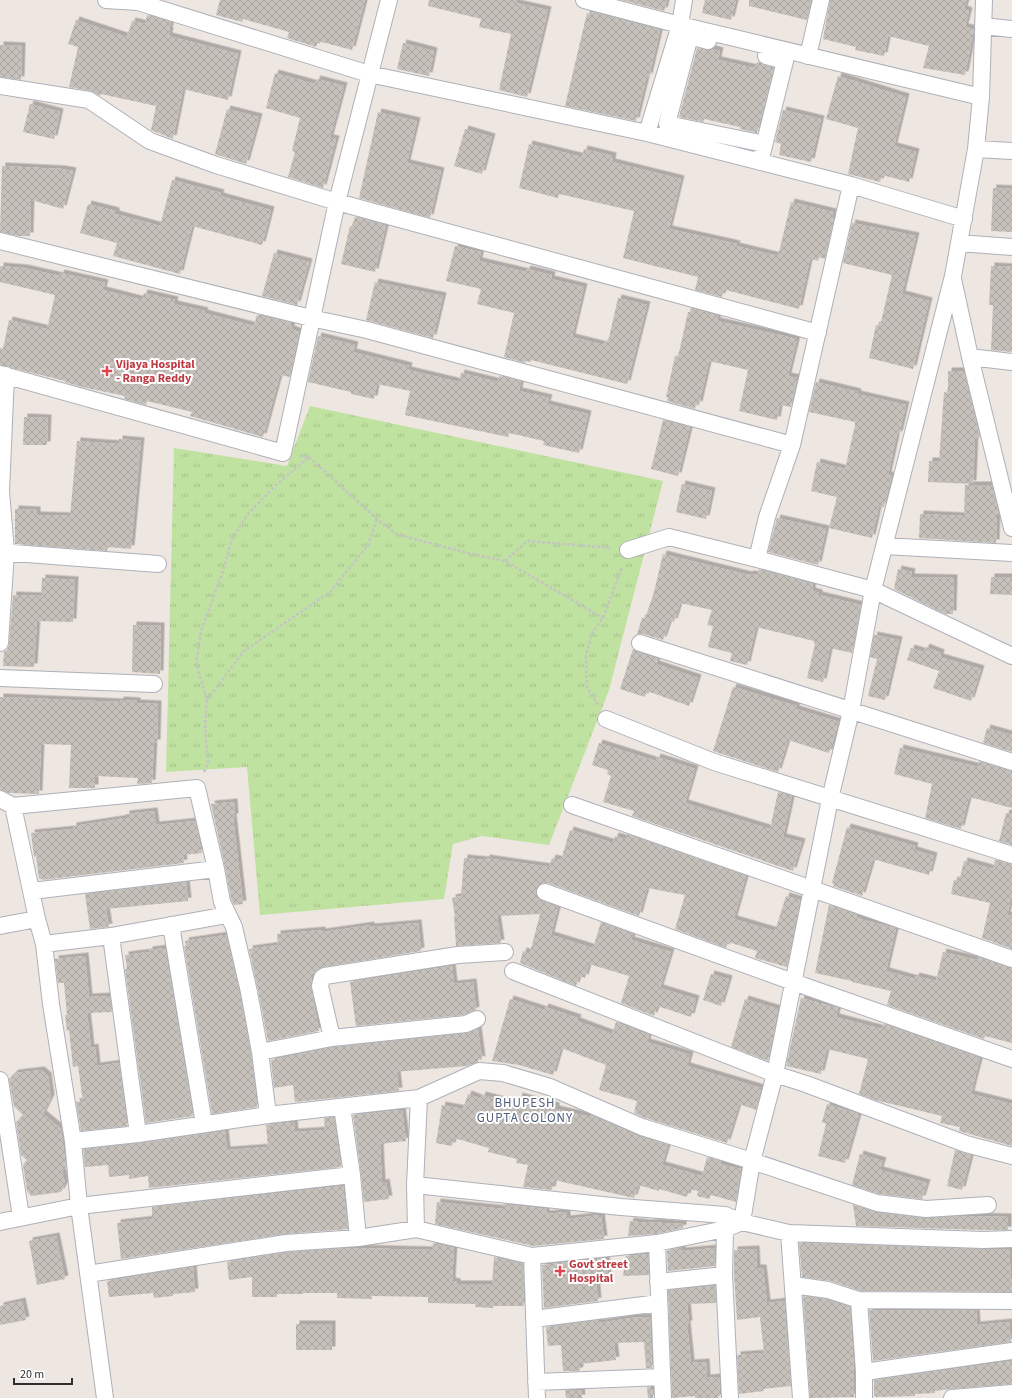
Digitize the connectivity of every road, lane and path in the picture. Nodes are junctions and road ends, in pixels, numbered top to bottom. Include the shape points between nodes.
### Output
1 (106, 0) edge
2 (389, 0) edge
3 (584, 0) edge
4 (684, 0) edge
5 (821, 0) edge
6 (984, 0) edge
7 (680, 25) junction
8 (983, 26) junction
9 (1012, 29) edge
10 (808, 56) junction
11 (369, 74) junction
12 (0, 86) edge
13 (981, 97) junction
14 (647, 134) junction
15 (746, 140) junction
16 (764, 144) junction
17 (976, 149) junction
18 (1012, 151) edge
19 (743, 157) junction
20 (760, 162) junction
21 (851, 185) junction
22 (337, 202) junction
23 (964, 219) junction
24 (0, 241) edge
25 (959, 243) junction
26 (1012, 247) edge
27 (952, 276) junction
28 (311, 318) junction
29 (818, 333) junction
30 (970, 357) junction
31 (1012, 362) edge
32 (3, 375) edge
33 (792, 445) junction
34 (283, 453) junction
35 (309, 457) junction
36 (1005, 469) edge
37 (377, 519) junction
38 (1012, 528) edge
39 (884, 546) junction
40 (628, 550) junction
41 (3, 552) edge
42 (1012, 553) edge
43 (757, 559) junction
44 (505, 561) junction
45 (158, 564) dead end
46 (873, 590) junction
47 (603, 618) junction
48 (0, 643) edge
49 (640, 643) dead end
50 (1012, 656) edge
51 (0, 678) edge
52 (154, 684) dead end
53 (207, 700) junction
54 (851, 711) junction
55 (606, 719) joint
56 (1012, 762) edge
57 (196, 788) junction
58 (830, 799) junction
59 (6, 803) edge
60 (572, 805) dead end
61 (1012, 855) edge
62 (216, 869) junction
63 (811, 889) junction
64 (32, 891) junction
65 (545, 892) dead end
66 (227, 915) junction
67 (37, 919) junction
68 (170, 925) junction
69 (0, 926) edge
70 (111, 936) junction
71 (44, 944) junction
72 (506, 952) dead end
73 (1012, 959) edge
74 (513, 971) dead end
75 (793, 982) junction
76 (477, 1019) dead end
77 (332, 1038) junction
78 (260, 1052) junction
79 (1012, 1059) edge
80 (775, 1074) junction
81 (0, 1080) edge
82 (419, 1098) junction
83 (342, 1107) junction
84 (268, 1115) junction
85 (204, 1124) junction
86 (138, 1134) junction
87 (72, 1141) junction
88 (1012, 1156) edge
89 (752, 1161) junction
90 (352, 1174) junction
91 (415, 1185) junction
92 (988, 1205) dead end
93 (79, 1206) junction
94 (21, 1217) junction
95 (0, 1222) edge
96 (742, 1222) junction
97 (725, 1228) junction
98 (416, 1229) junction
99 (789, 1233) junction
100 (358, 1238) junction
101 (1012, 1240) edge
102 (657, 1243) junction
103 (532, 1256) junction
104 (88, 1274) junction
105 (724, 1275) junction
106 (658, 1282) junction
107 (794, 1285) junction
108 (859, 1300) junction
109 (1012, 1302) edge
110 (659, 1303) junction
111 (534, 1319) junction
112 (1012, 1351) edge
113 (864, 1372) junction
114 (662, 1377) junction
115 (536, 1390) edge
116 (1012, 1393) edge
117 (105, 1398) edge
118 (663, 1398) edge
119 (730, 1398) edge
120 (801, 1398) edge
121 (864, 1398) edge
122 (952, 1398) edge

1 - 11 street via 138,2
2 - 11 street
3 - 7 street
4 - 7 street
5 - 10 street
6 - 8 street
7 - 10 street
7 - 14 street
8 - 9 street
8 - 13 street
10 - 13 street
11 - 14 street
11 - 22 street
12 - 22 street via 89,100 150,141 216,165
13 - 17 street
14 - 19 street
15 - 16 street
15 - 16 street via 667,124 690,36 785,61
15 - 19 street
16 - 20 street
17 - 18 street
17 - 23 street
19 - 20 street
20 - 21 street
21 - 23 street
21 - 29 street
22 - 28 street
22 - 29 street
23 - 25 street
24 - 28 street
25 - 26 street
25 - 27 street
27 - 30 street
27 - 39 street
28 - 33 street via 374,332
28 - 34 street
29 - 33 street
30 - 31 street
30 - 36 street
32 - 34 street
32 - 41 street
33 - 43 street via 767,517
34 - 35 path
35 - 37 path
35 - 53 path via 276,485 247,515 232,539 202,631 196,662
36 - 38 street
37 - 44 path via 396,534
37 - 53 path via 368,546 330,592 244,651
39 - 42 street
39 - 46 street
40 - 43 street via 669,537
40 - 44 path via 527,541
40 - 47 path
41 - 45 street
41 - 48 street
43 - 46 street
44 - 47 path
46 - 50 street
46 - 54 street
47 - 55 path via 592,633 586,655 587,688
49 - 54 street
51 - 52 street
53 - 57 path via 205,728 208,762
54 - 56 street
54 - 58 street
55 - 58 street via 714,762
57 - 59 street
57 - 62 street
58 - 61 street
58 - 63 street
59 - 64 street
60 - 63 street
62 - 64 street
62 - 66 street
63 - 73 street
63 - 75 street
64 - 67 street
65 - 75 street
66 - 68 street
66 - 78 street via 234,927
67 - 69 street
67 - 71 street
68 - 70 street
68 - 85 street
70 - 71 street
70 - 86 street
71 - 87 street
72 - 77 street via 458,955 325,976 320,986
74 - 80 street
75 - 79 street
75 - 80 street
76 - 77 street via 466,1024
77 - 78 street
78 - 84 street
80 - 88 street via 966,1144
80 - 89 street
81 - 94 street
82 - 83 street
82 - 89 street via 479,1071 503,1073 550,1087 642,1127
82 - 91 street
83 - 84 street
83 - 90 street
84 - 85 street
85 - 86 street
86 - 87 street
87 - 93 street
89 - 92 street via 877,1203 926,1209
89 - 96 street
90 - 93 street
90 - 100 street
91 - 96 street via 725,1215
91 - 98 street
93 - 94 street
93 - 104 street
94 - 95 street
96 - 97 street
96 - 99 street
97 - 102 street
97 - 105 street
98 - 100 street
98 - 103 street
99 - 101 street
99 - 107 street
100 - 104 street via 286,1243
102 - 103 street
102 - 106 street
103 - 111 street
104 - 117 street
105 - 106 street
105 - 119 street
106 - 110 street
107 - 108 street via 828,1290
107 - 120 street
108 - 109 street
108 - 113 street
110 - 111 street
110 - 114 street
111 - 115 street
112 - 113 street
113 - 121 street
114 - 115 street
114 - 118 street
116 - 122 street

